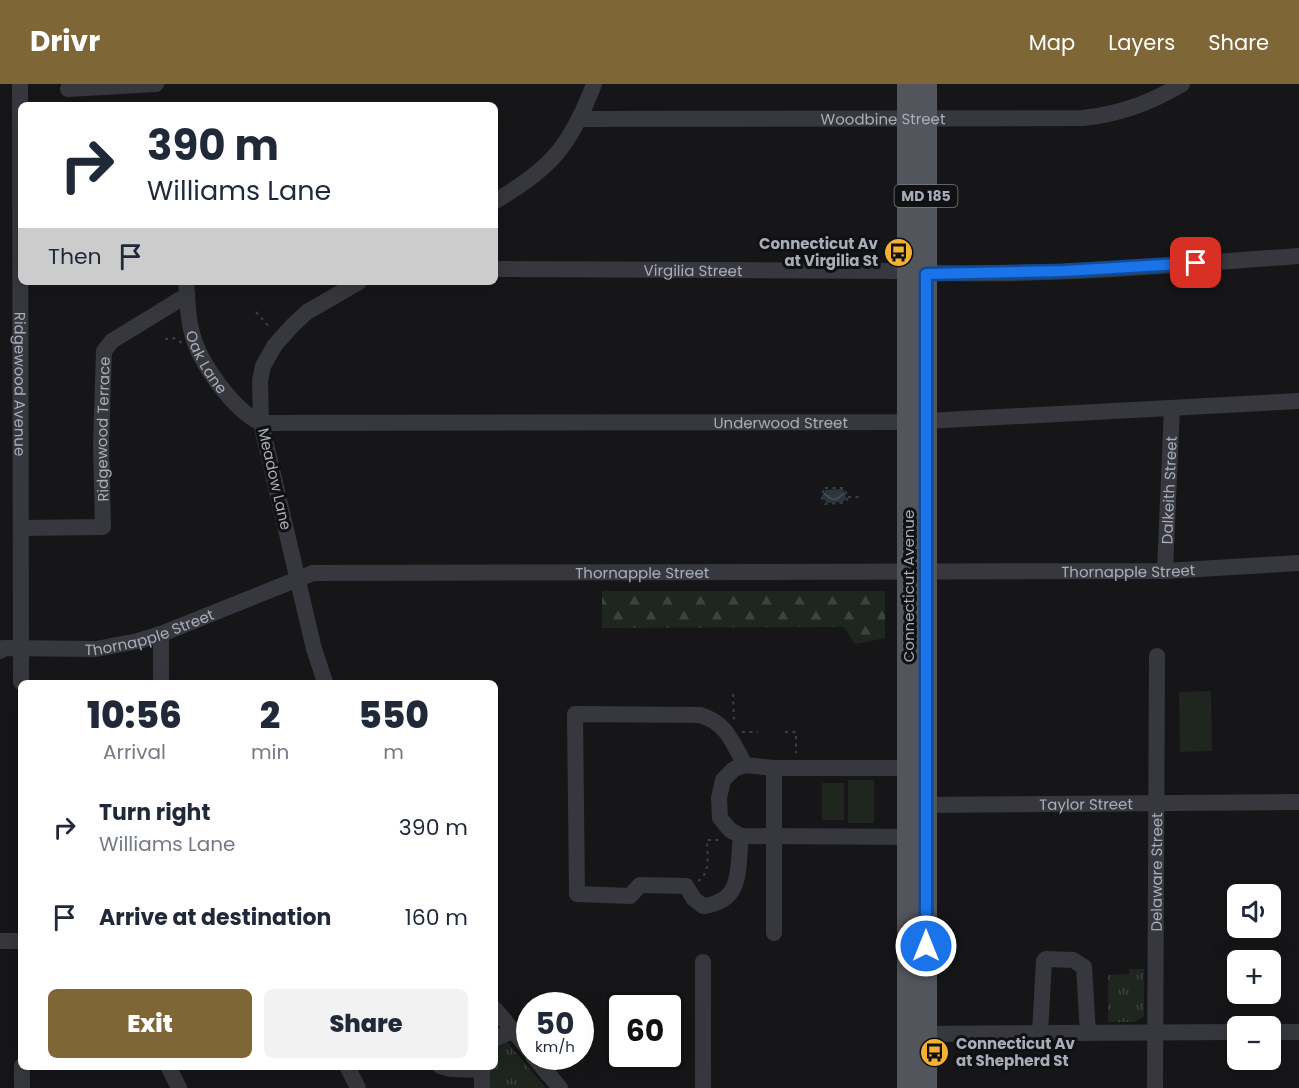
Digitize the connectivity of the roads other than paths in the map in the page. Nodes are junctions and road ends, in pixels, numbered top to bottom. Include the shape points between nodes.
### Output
1 (20, 84) edge
2 (156, 84) edge
3 (594, 84) edge
4 (908, 84) edge
5 (926, 84) edge
6 (1182, 84) edge
7 (66, 86) edge
8 (20, 102) edge
9 (76, 102) edge
10 (579, 119) junction
11 (917, 119) junction
12 (498, 199) edge
13 (1299, 256) edge
14 (498, 269) edge
15 (917, 273) junction
16 (20, 285) edge
17 (353, 285) edge
18 (186, 288) edge
19 (1299, 401) edge
20 (1172, 408) junction
21 (917, 422) junction
22 (261, 423) junction
23 (21, 528) junction
24 (1299, 563) edge
25 (1165, 572) junction
26 (917, 573) junction
27 (298, 579) junction
28 (161, 634) junction
29 (21, 648) junction
30 (0, 651) edge
31 (1156, 656) dead end
32 (21, 680) edge
33 (161, 680) edge
34 (324, 680) edge
35 (745, 765) junction
36 (774, 768) junction
37 (917, 768) junction
38 (1155, 802) junction
39 (1299, 802) edge
40 (917, 805) junction
41 (741, 836) junction
42 (773, 836) junction
43 (917, 837) junction
44 (774, 933) dead end
45 (0, 941) edge
46 (18, 941) edge
47 (703, 962) dead end
48 (498, 1013) edge
49 (512, 1031) junction
50 (1155, 1032) junction
51 (1227, 1032) edge
52 (1281, 1032) edge
53 (1299, 1032) edge
54 (1040, 1033) junction
55 (1088, 1033) junction
56 (917, 1034) junction
57 (516, 1035) edge
58 (498, 1038) edge
59 (22, 1070) edge
60 (170, 1070) edge
61 (349, 1070) edge
62 (482, 1070) edge
63 (545, 1070) edge
64 (22, 1088) edge
65 (179, 1088) edge
66 (358, 1088) edge
67 (482, 1088) edge
68 (560, 1088) edge
69 (703, 1088) edge
70 (909, 1088) edge
71 (926, 1088) edge
72 (1155, 1088) edge

1 - 8 street, Ridgewood Avenue
2 - 7 street
3 - 10 street
4 - 11 main road, Connecticut Avenue / MD 185
5 - 11 main road, Connecticut Avenue / MD 185
6 - 11 street, Woodbine Street via 1155,100 1107,116
7 - 9 street
10 - 11 street, Woodbine Street
10 - 12 street via 540,172
11 - 15 main road, Connecticut Avenue / MD 185
13 - 15 street, Virgilia Street via 1064,271
14 - 15 street, Virgilia Street
15 - 21 main road, Connecticut Avenue / MD 185
16 - 23 street, Ridgewood Avenue
17 - 22 street, Meadow Lane via 307,312 275,345 260,381
18 - 22 street, Oak Lane via 192,334 214,377 240,411
18 - 23 street, Ridgewood Terrace via 112,341 104,351 103,527
19 - 20 street, Underwood Street
20 - 21 street, Underwood Street
20 - 25 street, Dalkeith Street
21 - 22 street, Underwood Street
21 - 26 main road, Connecticut Avenue / MD 185
22 - 27 street, Meadow Lane
23 - 29 street, Ridgewood Avenue
24 - 25 street, Thornapple Street
25 - 26 street, Thornapple Street
26 - 27 street, Thornapple Street via 313,573
26 - 37 main road, Connecticut Avenue / MD 185
27 - 28 street, Thornapple Street
27 - 34 street, Meadow Lane
28 - 29 street, Thornapple Street via 96,649
28 - 33 street
29 - 30 street, Thornapple Street
29 - 32 street, Ridgewood Avenue
31 - 38 street, Delaware Street
35 - 36 street
35 - 41 street via 723,780 718,798 720,818
35 - 41 street via 721,724 700,715 575,714 577,894 630,896 640,885 686,886 703,906 716,904 728,898 735,887
36 - 37 street
36 - 42 street
37 - 40 main road, Connecticut Avenue / MD 185
38 - 39 street, Taylor Street
38 - 40 street, Taylor Street
38 - 50 street, Delaware Street
40 - 43 main road, Connecticut Avenue / MD 185
41 - 42 street
42 - 43 street
42 - 44 street
43 - 56 main road, Connecticut Avenue / MD 185
45 - 46 street
47 - 69 street
48 - 49 street
49 - 57 street
49 - 58 street
50 - 51 street
50 - 55 street
50 - 72 street, Delaware Street
52 - 53 street
54 - 55 street
54 - 55 street via 1046,959 1073,960 1084,967
54 - 56 street
56 - 70 main road, Connecticut Avenue / MD 185
56 - 71 main road, Connecticut Avenue / MD 185
59 - 64 street
60 - 65 street
61 - 66 street
62 - 67 street
63 - 68 street

